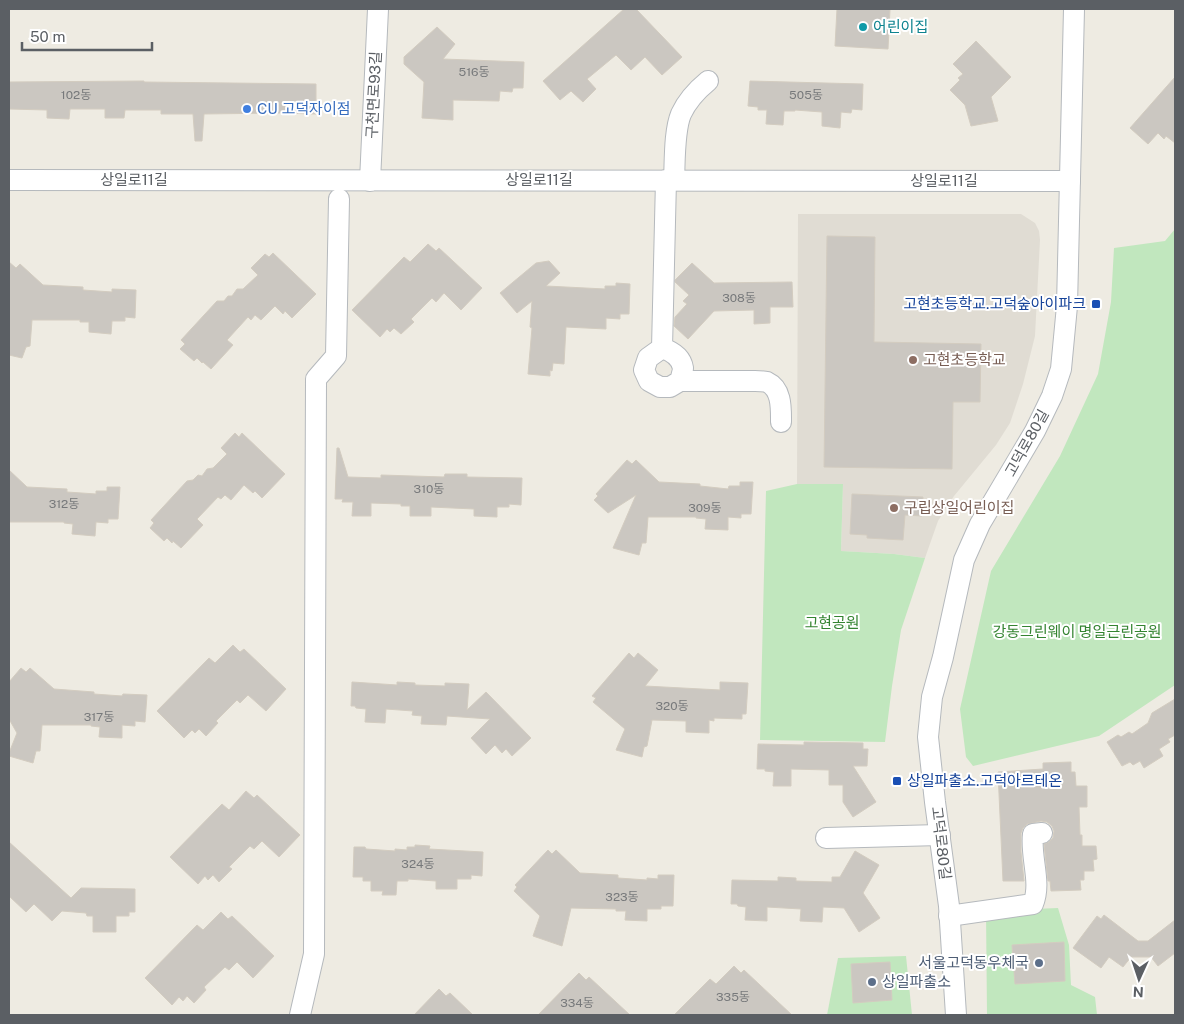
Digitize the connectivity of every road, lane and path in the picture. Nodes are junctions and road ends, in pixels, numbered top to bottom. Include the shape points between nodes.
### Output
1 (378, 9) edge
2 (1074, 9) edge
3 (708, 81) dead end
4 (9, 180) edge
5 (670, 180) junction
6 (370, 181) junction
7 (1070, 181) junction
8 (339, 199) dead end
9 (662, 348) junction
10 (680, 381) junction
11 (781, 422) dead end
12 (1042, 833) dead end
13 (940, 835) junction
14 (826, 838) dead end
15 (950, 916) junction
16 (300, 1015) edge
17 (956, 1015) edge

1 - 6 street, 구천면로93길
2 - 7 street, 고덕로80길
3 - 5 street via 681,114
4 - 6 street, 상일로11길
5 - 6 street, 상일로11길
5 - 7 street, 상일로11길
5 - 9 street
7 - 13 street, 고덕로80길 via 1067,306 1061,369 1035,431 980,524 964,560 932,698 928,737
8 - 16 street via 336,356 316,379 314,954
9 - 10 street via 673,352 679,359 683,368
9 - 10 street via 648,358 644,370 649,381 660,387 670,387
10 - 11 street via 766,382 774,388 780,400
12 - 15 street via 1033,834 1037,895 1033,904
13 - 14 street
13 - 15 street, 고덕로80길
15 - 17 street, 고덕로80길

